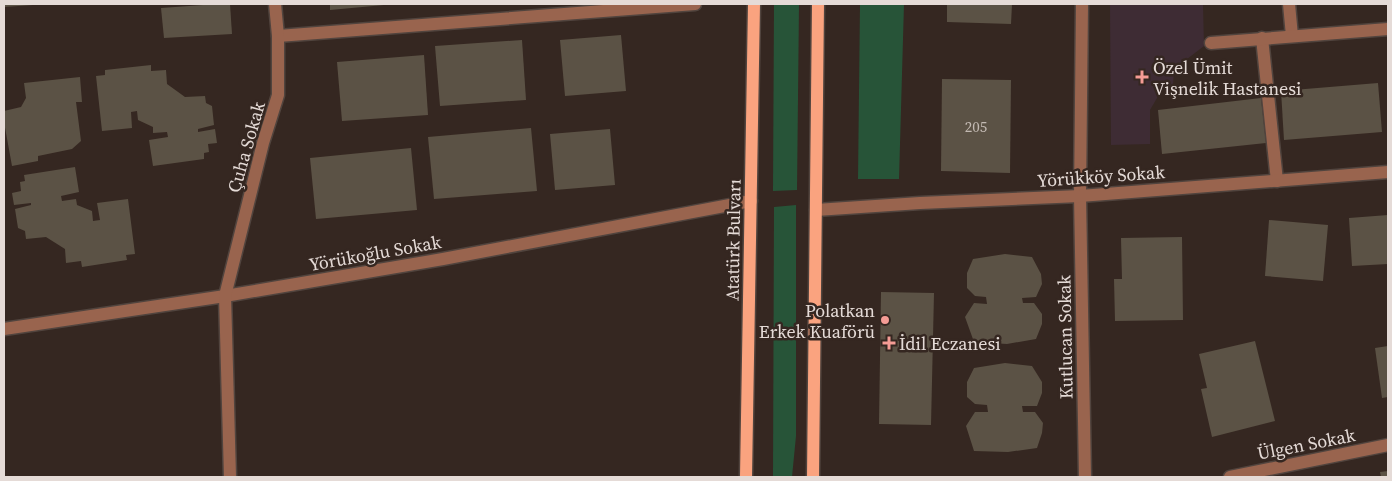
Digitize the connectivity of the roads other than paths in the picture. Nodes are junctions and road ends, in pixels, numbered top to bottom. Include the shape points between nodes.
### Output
1 (275, 4) edge
2 (695, 4) edge
3 (754, 4) edge
4 (818, 4) edge
5 (1082, 4) edge
6 (1289, 4) edge
7 (1388, 29) edge
8 (278, 36) junction
9 (1292, 36) junction
10 (1262, 38) junction
11 (1211, 44) dead end
12 (1388, 172) edge
13 (1277, 181) junction
14 (1080, 196) junction
15 (751, 201) junction
16 (816, 210) junction
17 (225, 296) junction
18 (4, 329) edge
19 (1388, 445) edge
20 (230, 477) edge
21 (746, 477) edge
22 (813, 477) edge
23 (1085, 477) edge
24 (1230, 477) edge

1 - 8 street, Çuha Sokak
2 - 8 street
3 - 15 main road, Atatürk Bulvarı
4 - 16 main road
5 - 14 street, Kutlucan Sokak
6 - 9 street
7 - 9 street
8 - 17 street, Çuha Sokak via 278,95
9 - 10 street
10 - 11 street
10 - 13 street
12 - 13 street, Yörükköy Sokak
13 - 14 street, Yörükköy Sokak
14 - 16 street, Yörükköy Sokak
14 - 23 street, Kutlucan Sokak
15 - 17 street, Yörükoğlu Sokak via 443,260
15 - 21 main road, Atatürk Bulvarı
16 - 22 main road
17 - 18 street, Yörükoğlu Sokak
17 - 20 street, Çuha Sokak
19 - 24 street, Ülgen Sokak

